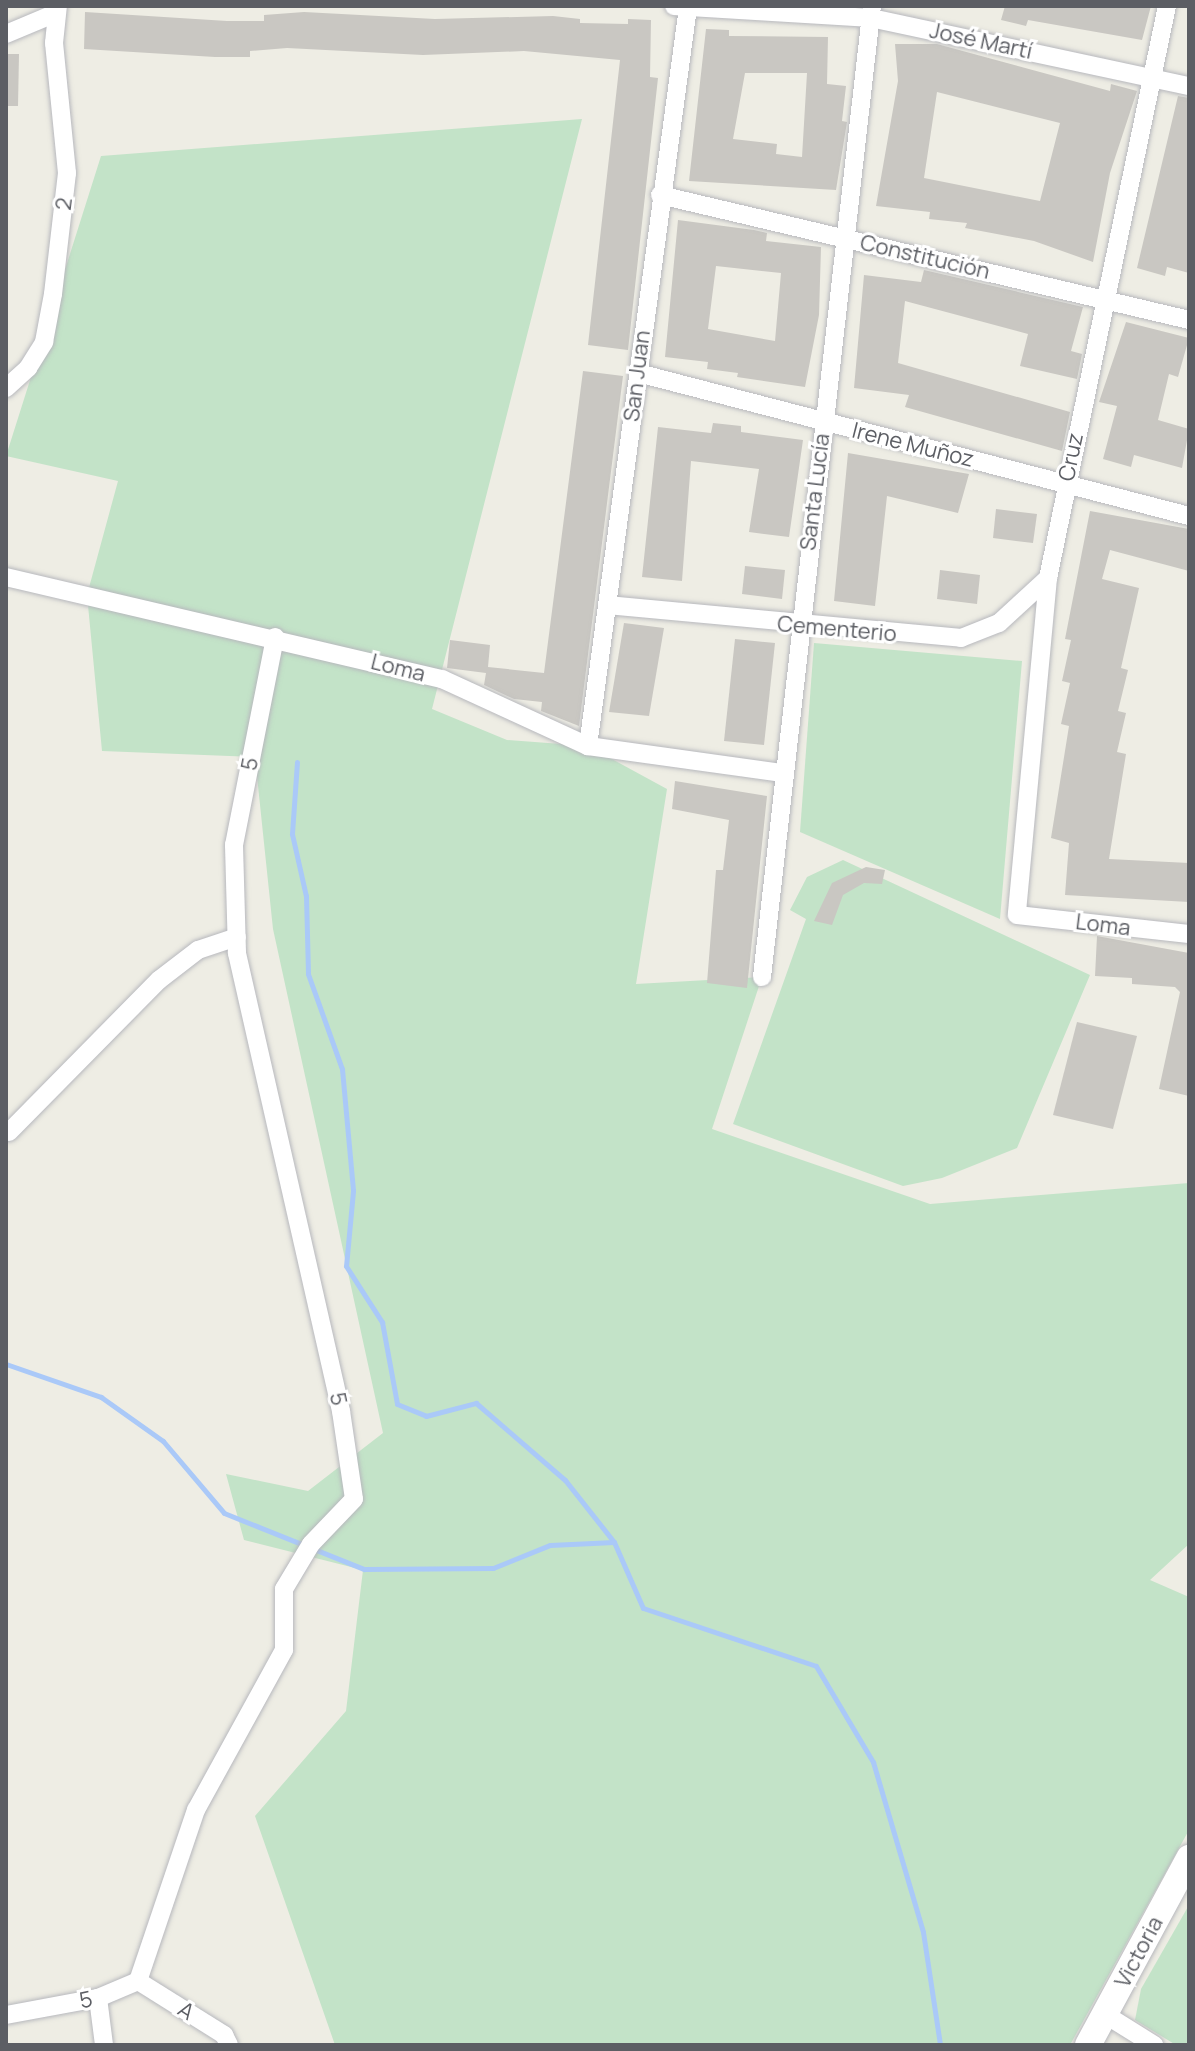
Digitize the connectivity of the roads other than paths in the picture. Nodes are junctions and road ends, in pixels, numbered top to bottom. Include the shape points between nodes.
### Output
1 (674, 6) edge
2 (1167, 6) edge
3 (688, 7) edge
4 (57, 10) edge
5 (872, 12) edge
6 (6, 34) edge
7 (1150, 77) junction
8 (1189, 86) edge
9 (660, 195) junction
10 (845, 238) junction
11 (1104, 300) junction
12 (1189, 320) edge
13 (638, 373) junction
14 (6, 388) edge
15 (823, 421) junction
16 (1066, 484) junction
17 (1189, 516) edge
18 (6, 577) edge
19 (1048, 578) junction
20 (607, 605) junction
21 (798, 627) junction
22 (275, 637) junction
23 (588, 746) junction
24 (783, 773) junction
25 (1017, 915) joint
26 (1189, 934) edge
27 (237, 937) junction
28 (762, 977) dead end
29 (9, 1132) dead end
30 (1189, 1858) edge
31 (138, 1981) junction
32 (98, 1998) junction
33 (6, 2015) edge
34 (1106, 2015) junction
35 (104, 2045) edge
36 (229, 2045) edge
37 (1088, 2045) edge
38 (1154, 2045) edge

1 - 3 street, José Martí
2 - 7 street, Cruz
3 - 5 street, José Martí
3 - 9 street, San Juan
4 - 6 street
4 - 14 street, 2 via 54,43 67,173 53,294 44,342 28,368
5 - 7 street, José Martí
5 - 10 street, Santa Lucía
7 - 8 street, José Martí
7 - 11 street, Cruz
9 - 10 street, Constitución
9 - 13 street, San Juan
10 - 11 street, Constitución
10 - 15 street, Santa Lucía
11 - 12 street, Constitución
11 - 16 street, Cruz
13 - 15 street, Irene Muñoz
13 - 20 street, San Juan
15 - 16 street, Irene Muñoz
15 - 21 street, Santa Lucía
16 - 17 street, Irene Muñoz
16 - 19 street, Cruz
18 - 22 street, Loma
19 - 21 street, Cementerio via 999,623 961,638
19 - 25 street, Cruz
20 - 21 street, Cementerio
20 - 23 street, San Juan
21 - 24 street, Santa Lucía
22 - 23 street, Loma via 442,679
22 - 27 street, 5 via 234,845
23 - 24 street, Loma
24 - 28 street, Santa Lucía
25 - 26 street, Loma
27 - 29 street via 198,950 159,980
27 - 31 street, 5 via 341,1411 354,1499 311,1544 284,1589 284,1650 196,1810
30 - 34 main road, Victoria
31 - 32 street, 5
31 - 36 street, A via 224,2035
32 - 33 street, 5
32 - 35 street
34 - 37 main road, Victoria
34 - 38 street

